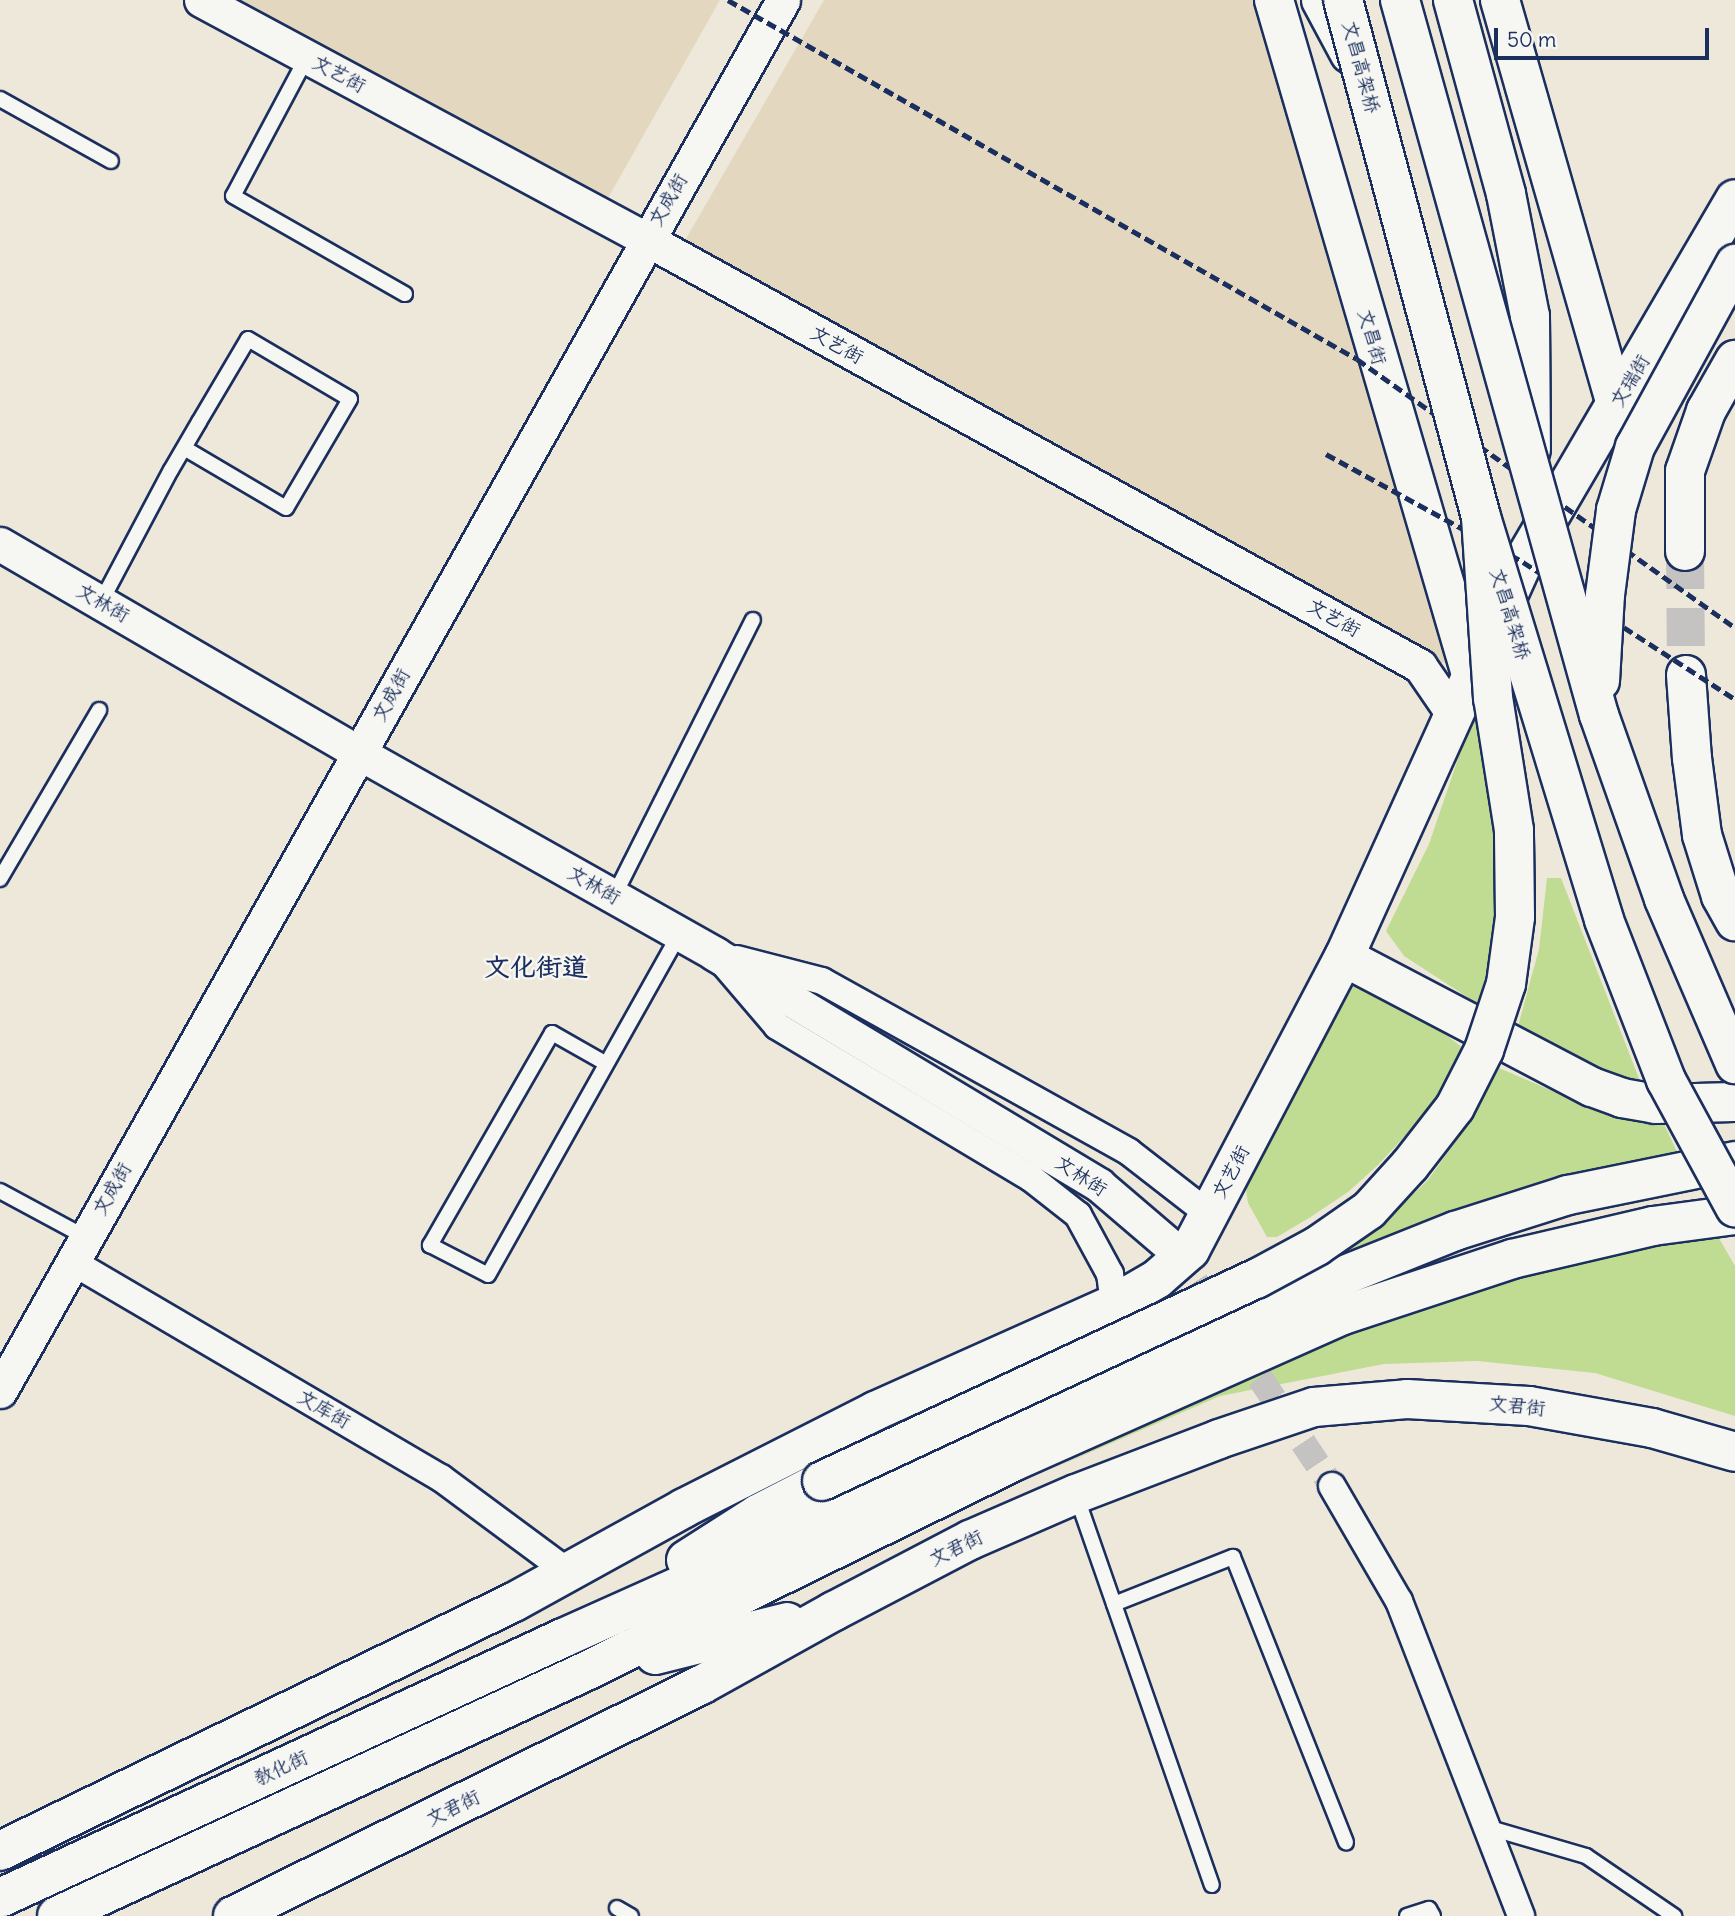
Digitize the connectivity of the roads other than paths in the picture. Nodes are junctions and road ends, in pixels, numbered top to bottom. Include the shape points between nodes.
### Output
1 (201, 0) edge
2 (783, 0) edge
3 (1274, 0) edge
4 (1321, 0) edge
5 (1343, 0) edge
6 (1400, 0) edge
7 (1453, 0) edge
8 (1500, 0) edge
9 (307, 57) junction
10 (1366, 84) junction
11 (0, 99) edge
12 (111, 161) dead end
13 (1735, 199) edge
14 (646, 239) junction
15 (1735, 264) edge
16 (405, 294) dead end
17 (1735, 360) edge
18 (1616, 405) junction
19 (184, 448) junction
20 (1531, 473) junction
21 (1481, 517) junction
22 (0, 544) edge
23 (1685, 551) tunnel mouth
24 (1523, 562) joint
25 (101, 602) junction
26 (753, 620) dead end
27 (1471, 674) junction
28 (1686, 675) tunnel mouth
29 (99, 710) dead end
30 (1453, 714) junction
31 (1599, 715) junction
32 (359, 753) junction
33 (0, 879) edge
34 (614, 896) junction
35 (1735, 921) edge
36 (679, 934) junction
37 (715, 954) junction
38 (1344, 957) junction
39 (605, 1063) junction
40 (1735, 1064) edge
41 (1735, 1102) edge
42 (1735, 1161) edge
43 (0, 1191) edge
44 (1735, 1207) edge
45 (1209, 1214) junction
46 (1735, 1215) edge
47 (78, 1249) junction
48 (1174, 1249) tunnel mouth
49 (1114, 1304) junction
50 (0, 1391) edge
51 (1735, 1452) edge
52 (1332, 1486) tunnel mouth
53 (1076, 1494) junction
54 (758, 1514) junction
55 (568, 1572) junction
56 (514, 1602) junction
57 (1114, 1604) junction
58 (834, 1611) junction
59 (563, 1638) junction
60 (582, 1673) junction
61 (1490, 1828) junction
62 (1346, 1842) dead end
63 (0, 1850) edge
64 (1212, 1885) dead end
65 (0, 1898) edge
66 (618, 1908) dead end
67 (57, 1916) edge
68 (233, 1916) edge
69 (631, 1916) edge
70 (1407, 1916) edge
71 (1433, 1916) edge
72 (1521, 1916) edge
73 (1674, 1916) edge

1 - 9 street, 文艺街
2 - 14 street, 文成街
3 - 27 highway, 文昌街
4 - 10 highway, bridge
5 - 10 highway, 文昌高架桥, bridge
6 - 20 highway, bridge
7 - 20 highway, bridge via 1506,194 1530,316
8 - 18 highway
9 - 14 street, 文艺街
9 - 16 lane via 233,196
10 - 21 highway, 文昌高架桥, bridge
11 - 12 lane
13 - 18 highway, 文瑞街
14 - 30 street, 文艺街 via 1420,666
14 - 32 street, 文成街
15 - 31 highway, bridge via 1635,447 1623,485 1605,595
17 - 23 highway via 1706,411 1685,471
18 - 24 highway, 文瑞街
19 - 19 lane via 248,339 350,399 286,508
19 - 25 lane
20 - 31 highway, bridge
21 - 44 highway, 文昌高架桥, bridge via 1604,920 1666,1080
21 - 54 highway, bridge via 1493,698 1514,830 1515,917 1506,984 1484,1050 1455,1107 1368,1210 1317,1246
22 - 25 street, 文林街
24 - 27 highway, 文艺街
25 - 32 street, 文林街
26 - 34 lane
27 - 30 highway, 文艺街
28 - 35 highway via 1703,835 1721,896
29 - 33 lane
30 - 38 highway, 文艺街
31 - 40 highway, bridge via 1664,899
32 - 34 street, 文林街
32 - 47 street, 文成街
34 - 36 street, 文林街
36 - 37 street, 文林街
36 - 39 lane
37 - 45 street via 822,981 1129,1152
37 - 48 street, 文林街 via 1099,1185
37 - 49 street via 777,1026 1031,1178 1078,1215 1110,1274
38 - 41 highway via 1592,1087 1656,1104
38 - 45 highway, 文艺街
39 - 39 lane via 488,1275 430,1245 552,1033
42 - 59 highway via 1568,1195 1455,1231 1342,1276 907,1484
43 - 47 lane
45 - 49 highway via 1190,1250 1157,1279
46 - 60 highway via 1653,1226 1512,1259 1343,1315 1015,1461
47 - 50 street, 文成街
47 - 55 street, 文库街 via 441,1478
49 - 55 highway via 875,1411
51 - 53 highway, 文君街 via 1651,1428 1529,1406 1407,1399 1314,1408
52 - 61 street via 1399,1601
53 - 57 lane
53 - 58 highway, 文君街 via 970,1540
54 - 56 highway
54 - 59 highway
55 - 56 highway
56 - 63 highway
57 - 62 lane via 1233,1557
57 - 64 lane
58 - 60 highway
58 - 68 highway, 文君街 via 701,1685
59 - 65 highway, 教化街
60 - 67 highway, 教化街
61 - 72 street
61 - 73 lane via 1586,1856
66 - 69 lane
70 - 71 lane via 1429,1909

